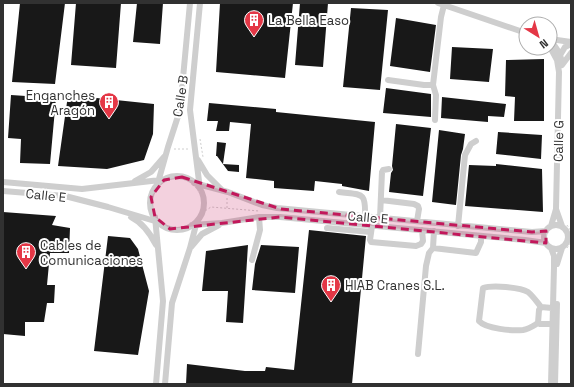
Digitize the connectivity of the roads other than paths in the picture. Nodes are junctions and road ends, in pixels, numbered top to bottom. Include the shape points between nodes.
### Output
1 (190, 3) edge
2 (200, 3) edge
3 (441, 4) edge
4 (518, 30) edge
5 (558, 41) edge
6 (571, 43) edge
7 (558, 51) edge
8 (571, 53) edge
9 (560, 54) junction
10 (555, 56) edge
11 (560, 64) junction
12 (388, 80) dead end
13 (433, 84) junction
14 (435, 120) dead end
15 (476, 141) dead end
16 (165, 156) junction
17 (200, 159) junction
18 (389, 169) dead end
19 (3, 182) edge
20 (160, 182) junction
21 (132, 183) junction
22 (198, 185) junction
23 (3, 191) edge
24 (339, 192) dead end
25 (225, 193) junction
26 (381, 200) junction
27 (556, 209) junction
28 (124, 212) junction
29 (259, 214) junction
30 (365, 217) junction
31 (380, 218) junction
32 (156, 220) junction
33 (417, 221) junction
34 (222, 223) junction
35 (195, 224) junction
36 (561, 224) junction
37 (372, 226) junction
38 (458, 226) junction
39 (551, 226) junction
40 (327, 227) junction
41 (422, 230) junction
42 (546, 231) junction
43 (371, 232) junction
44 (434, 232) junction
45 (570, 232) edge
46 (481, 236) junction
47 (567, 245) edge
48 (548, 246) junction
49 (157, 248) junction
50 (190, 248) junction
51 (433, 248) junction
52 (252, 260) dead end
53 (541, 307) junction
54 (552, 308) junction
55 (538, 323) junction
56 (552, 324) junction
57 (418, 354) dead end
58 (156, 384) edge
59 (165, 384) edge
60 (551, 384) edge
61 (555, 384) edge

1 - 16 street, Calle B via 180,110
2 - 17 street, Calle B via 190,110
3 - 4 street
3 - 13 street
5 - 6 street
6 - 9 street
7 - 9 street
8 - 11 street, Calle G
9 - 11 street
10 - 11 street
11 - 27 street, Calle G
12 - 13 street
13 - 14 street via 436,95
15 - 38 street via 471,144 466,155
16 - 20 street, Calle B
16 - 21 street, Calle E via 151,172
17 - 22 street, Calle B
17 - 25 street, Calle B via 206,175
18 - 26 street via 382,172
19 - 21 street, Calle E via 82,189
20 - 21 street, Calle E
20 - 22 street via 182,177
20 - 32 street via 150,201
22 - 25 street, Calle E
22 - 35 street via 204,201 202,212
23 - 28 street, Calle E via 65,196
24 - 30 street via 363,197
25 - 30 street, Calle E via 273,208
26 - 31 street
26 - 33 street via 418,206
27 - 36 street, Calle G
27 - 39 street, Calle G
28 - 32 street, Calle E
28 - 49 street via 144,226
29 - 34 street, Calle E
29 - 40 street, Calle E
29 - 52 street via 260,230
30 - 31 street, Calle E
31 - 33 street, Calle E
32 - 35 street via 174,230
32 - 49 street
33 - 38 street, Calle E
34 - 35 street, Calle E
34 - 50 street, Calle E via 207,231
35 - 50 street
36 - 39 street
36 - 45 street
37 - 40 street, Calle E
37 - 41 street, Calle E
37 - 43 street
38 - 42 street, Calle E
39 - 42 street
40 - 43 street
41 - 43 street via 423,241 416,246 371,242
41 - 44 street, Calle E
42 - 48 street via 544,236
44 - 46 street, Calle E
44 - 51 street
45 - 47 street
46 - 48 street, Calle E via 533,241
46 - 51 street via 476,253
47 - 48 street via 556,249
47 - 61 street via 557,266
48 - 54 street via 554,261
49 - 58 street via 163,301
50 - 59 street via 172,302
51 - 57 street via 428,253 426,266
53 - 54 street
53 - 55 street
53 - 55 street via 528,292 489,286 484,288 479,321 482,324 492,328 522,330
54 - 56 street
55 - 56 street
56 - 60 street

